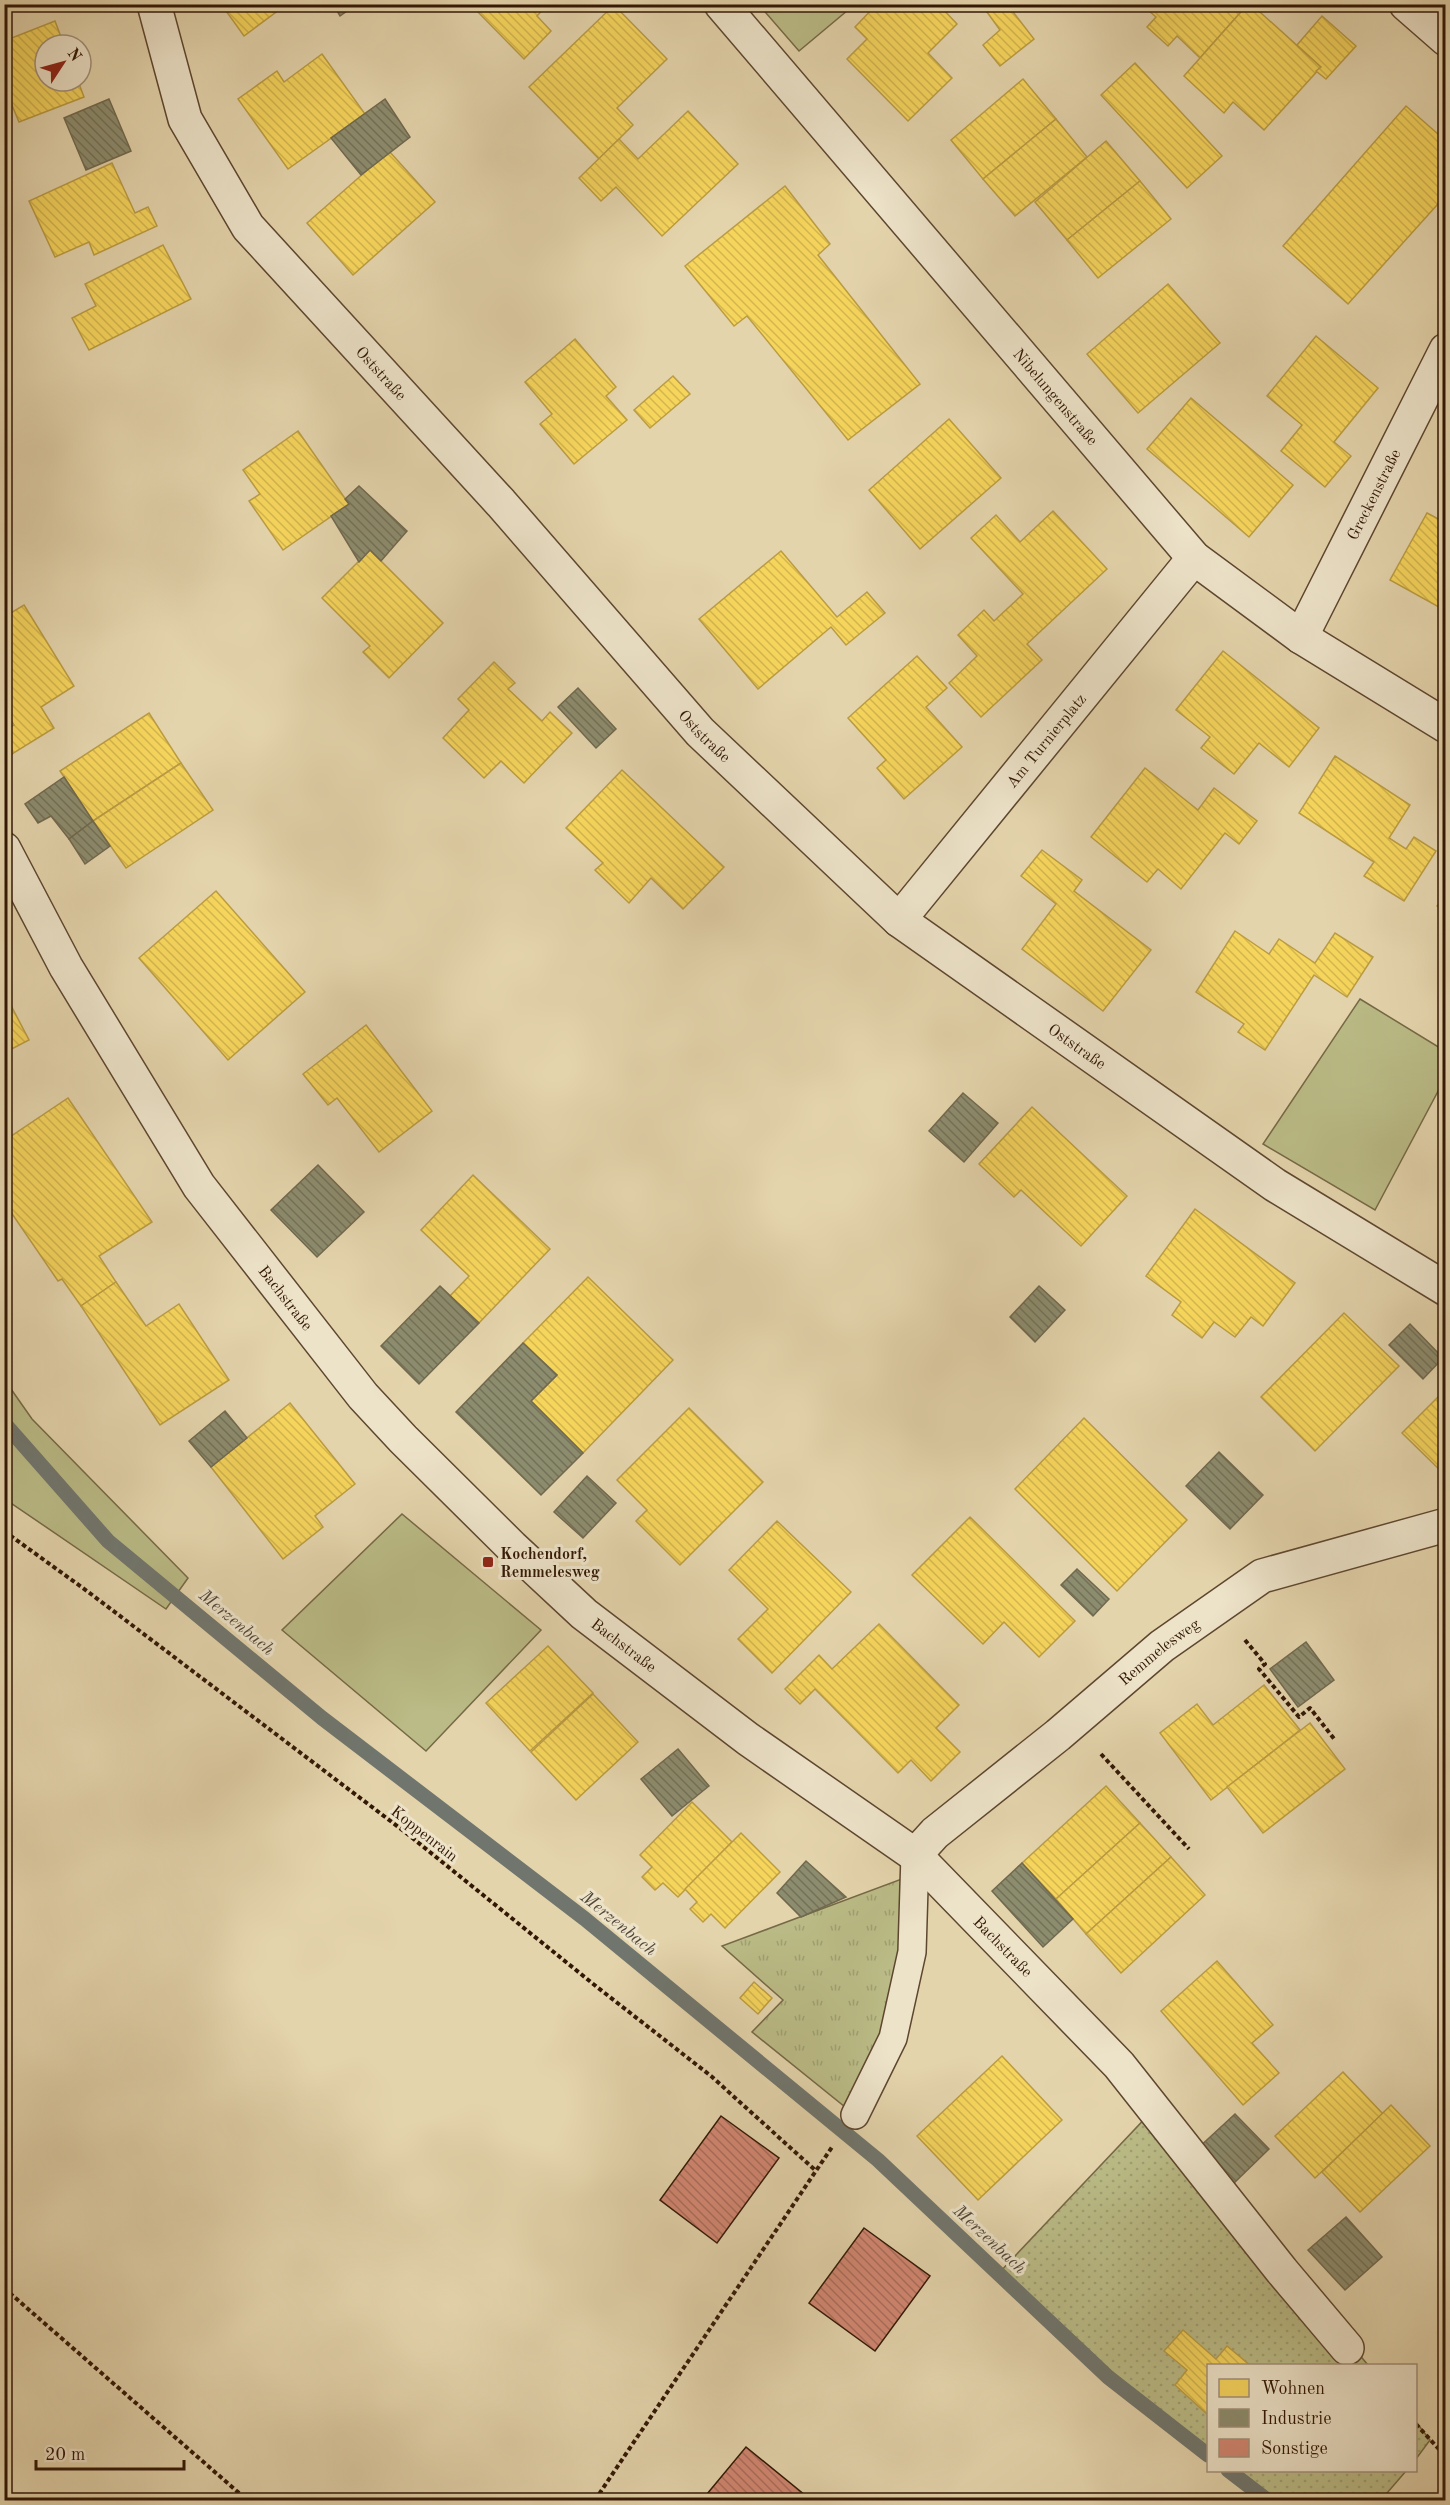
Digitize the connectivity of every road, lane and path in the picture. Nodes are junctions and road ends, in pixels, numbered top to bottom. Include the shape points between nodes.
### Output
1 (154, 4) edge
2 (721, 4) edge
3 (1406, 4) edge
4 (1446, 39) edge
5 (1446, 350) edge
6 (1194, 558) junction
7 (1301, 637) junction
8 (1446, 726) edge
9 (4, 849) edge
10 (899, 920) junction
11 (1446, 1289) edge
12 (1446, 1525) edge
13 (4, 1531) edge
14 (1218, 1607) junction
15 (1072, 1723) junction
16 (1335, 1740) dead end
17 (1189, 1850) dead end
18 (915, 1855) junction
19 (855, 2115) dead end
20 (830, 2150) dead end
21 (815, 2170) junction
22 (4, 2288) edge
23 (1347, 2348) dead end
24 (1417, 2425) edge
25 (1446, 2457) edge
26 (247, 2500) edge
27 (595, 2500) edge

1 - 10 street, Oststraße via 185,119 248,227 501,503 700,732
2 - 6 street, Nibelungenstraße
3 - 4 street
5 - 7 street, Greckenstraße
6 - 7 street, Nibelungenstraße
6 - 10 street, Am Turnierplatz
7 - 8 street, Nibelungenstraße
9 - 18 street, Bachstraße via 66,967 199,1186 363,1396 584,1614 748,1739
10 - 11 street, Oststraße via 1275,1185
12 - 14 street, Remmelesweg via 1262,1576
13 - 21 path, Koppenrain via 405,1832 711,2076
14 - 15 street, Remmelesweg via 1162,1646
14 - 16 path via 1265,1664 1259,1669 1299,1717 1310,1708
15 - 17 path
15 - 18 street, Remmelesweg via 935,1833
18 - 19 lane via 912,1952 893,2038
18 - 23 street, Bachstraße via 1119,2066
20 - 21 path
21 - 27 path
22 - 26 path
24 - 25 path

